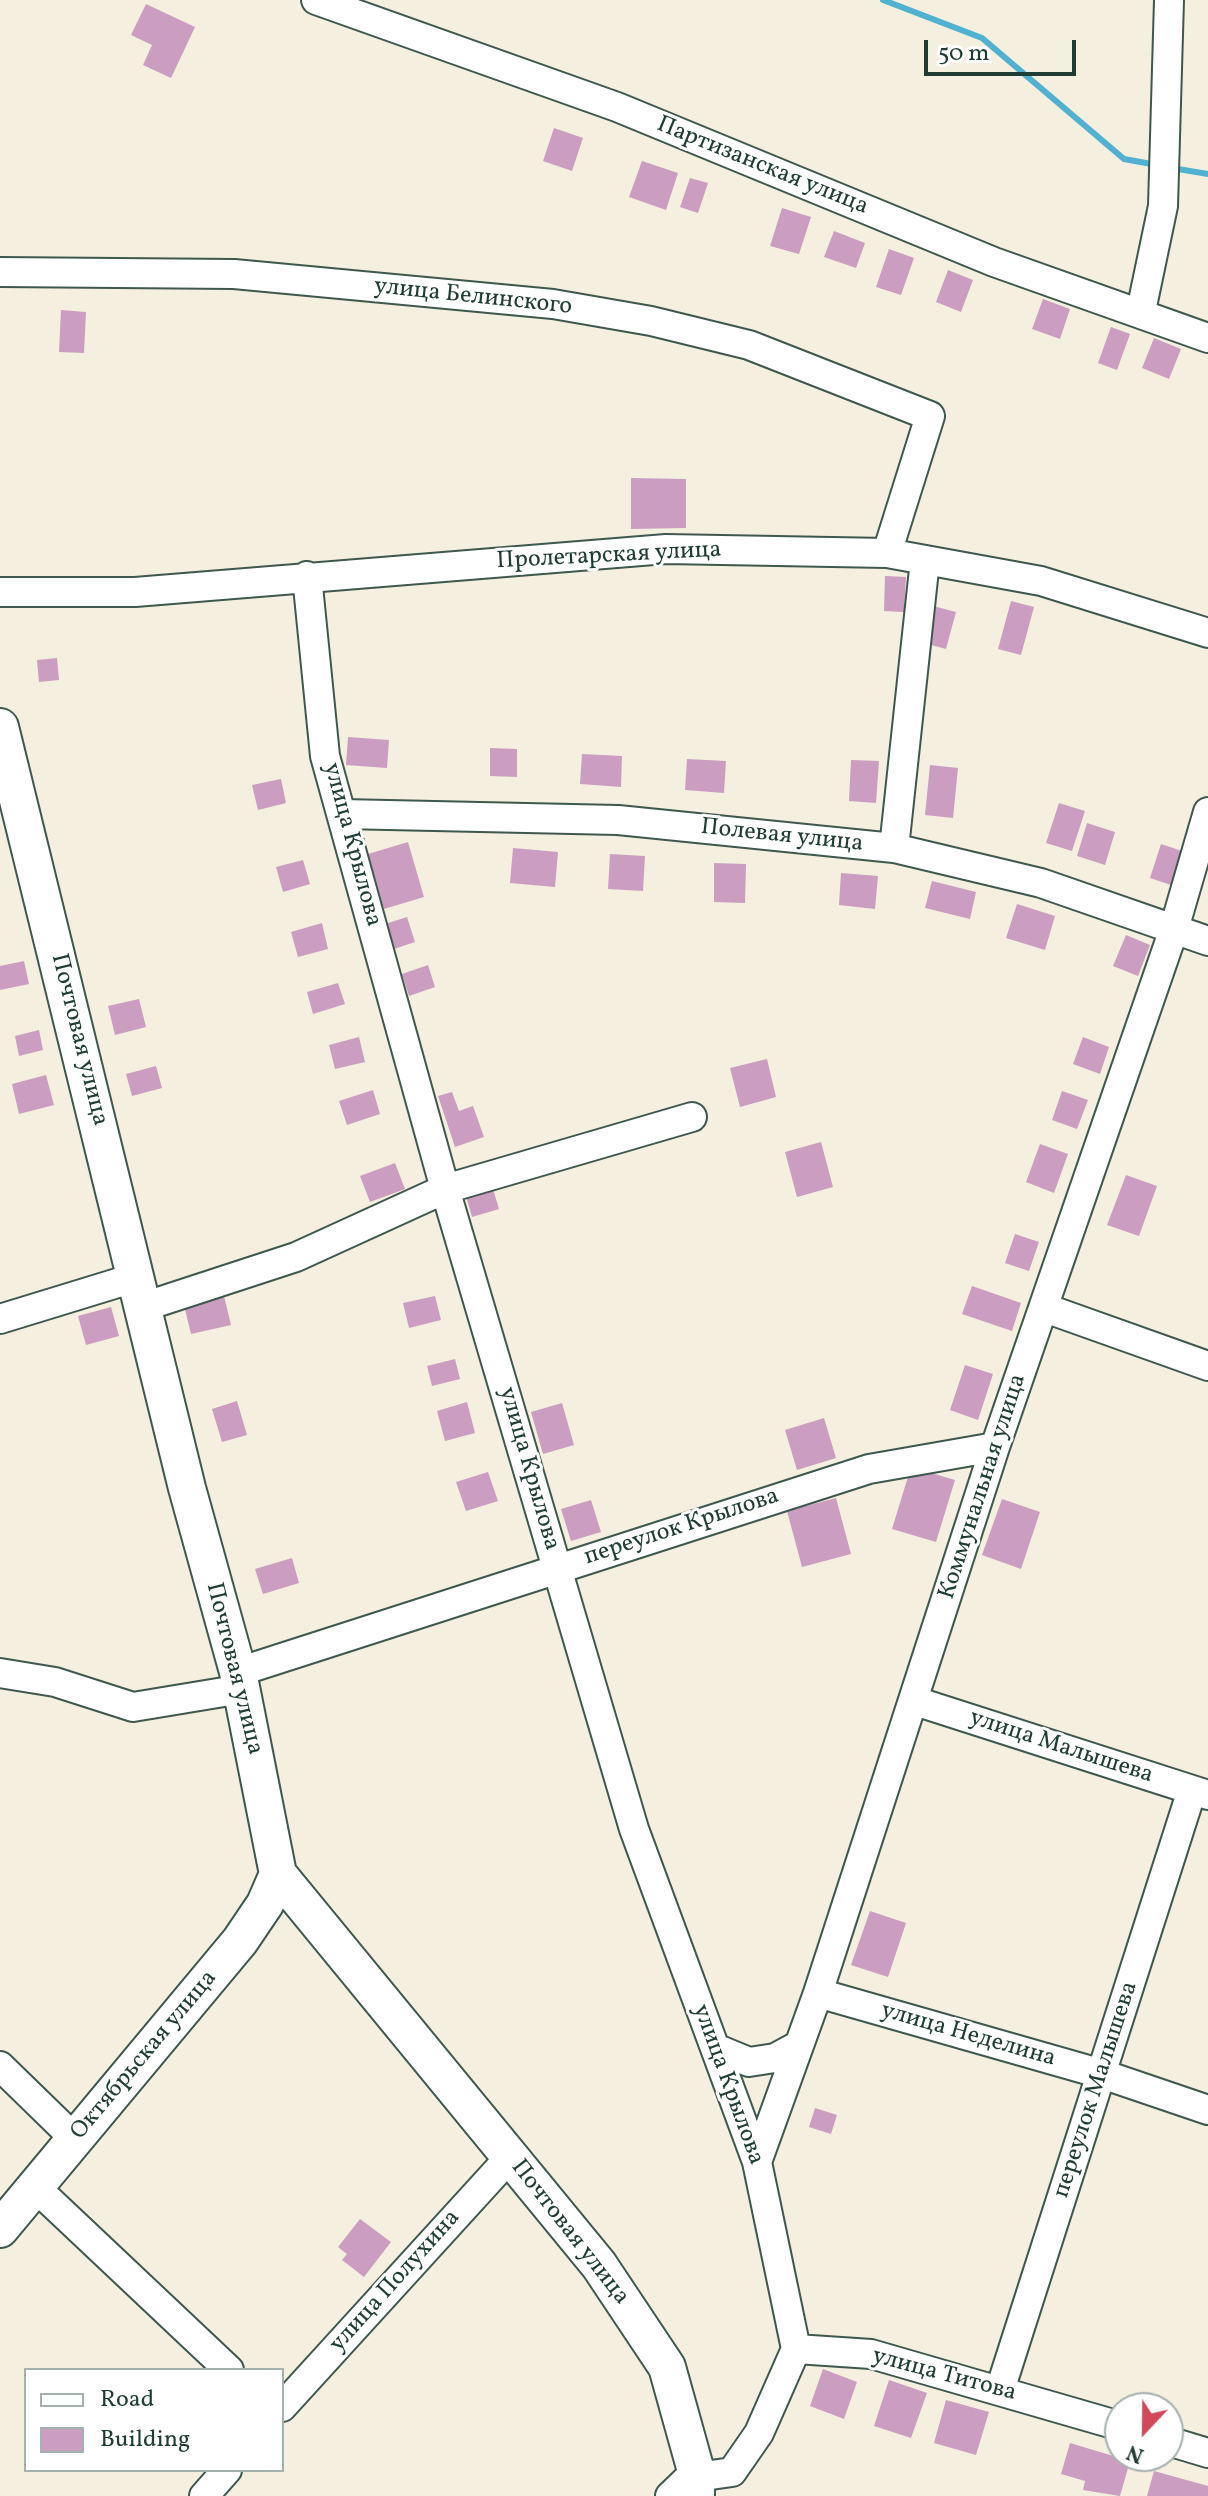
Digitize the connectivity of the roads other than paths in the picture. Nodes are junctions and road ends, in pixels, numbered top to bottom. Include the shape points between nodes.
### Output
1 (316, 0) edge
2 (1169, 0) edge
3 (0, 272) edge
4 (1141, 311) junction
5 (1208, 338) edge
6 (887, 553) junction
7 (925, 560) junction
8 (307, 576) junction
9 (0, 592) edge
10 (1208, 633) edge
11 (0, 727) edge
12 (1208, 812) edge
13 (342, 814) junction
14 (894, 848) junction
15 (1174, 929) junction
16 (1208, 941) edge
17 (692, 1117) dead end
18 (445, 1189) junction
19 (140, 1292) junction
20 (1045, 1308) junction
21 (0, 1319) edge
22 (1208, 1366) edge
23 (995, 1447) junction
24 (557, 1568) junction
25 (0, 1673) edge
26 (240, 1681) junction
27 (915, 1701) junction
28 (1200, 1792) edge
29 (278, 1874) junction
30 (818, 1993) junction
31 (799, 2045) junction
32 (715, 2048) junction
33 (0, 2066) edge
34 (1102, 2074) junction
35 (1208, 2110) edge
36 (76, 2140) junction
37 (510, 2157) junction
38 (757, 2162) junction
39 (35, 2187) junction
40 (0, 2229) edge
41 (796, 2349) junction
42 (227, 2368) edge
43 (1000, 2390) junction
44 (284, 2405) edge
45 (1104, 2421) edge
46 (1184, 2446) edge
47 (1208, 2453) edge
48 (225, 2472) edge
49 (696, 2484) edge
50 (204, 2496) edge
51 (670, 2496) edge

1 - 4 street, Партизанская улица via 617,107 994,262
2 - 4 street via 1163,206
3 - 6 street, улица Белинского via 234,274 553,304 749,345 930,416
4 - 5 street, Партизанская улица
6 - 7 street, Пролетарская улица
6 - 8 street, Пролетарская улица via 666,549
7 - 10 street, Пролетарская улица via 1041,581
7 - 14 street
8 - 9 street, Пролетарская улица via 135,592
8 - 13 street, улица Крылова via 325,756
11 - 19 main road, Почтовая улица
12 - 15 street, Коммунальная улица
13 - 14 street, Полевая улица via 618,820
13 - 18 street, улица Крылова
14 - 15 street, Полевая улица via 1041,883
15 - 16 street, Полевая улица
15 - 20 street, Коммунальная улица
17 - 18 street
18 - 19 street via 296,1257
18 - 24 street, улица Крылова
19 - 21 street
19 - 26 main road, Почтовая улица
20 - 22 street
20 - 23 street, Коммунальная улица
23 - 24 street, переулок Крылова via 869,1469
23 - 27 street, Коммунальная улица
24 - 26 street, переулок Крылова
24 - 32 street, улица Крылова via 634,1829
25 - 26 street, переулок Крылова via 55,1682 133,1707
26 - 29 main road, Почтовая улица
27 - 28 street, улица Малышева
27 - 30 street, Коммунальная улица
28 - 34 street, переулок Малышева
29 - 36 main road, Октябрьская улица via 240,1941
29 - 37 main road, Почтовая улица
30 - 31 street, Коммунальная улица
30 - 34 street, улица Неделина
31 - 32 street via 775,2058 749,2062
31 - 38 street, Коммунальная улица
32 - 38 street, улица Крылова
33 - 36 street
34 - 35 street, улица Неделина
34 - 43 street, переулок Малышева
36 - 39 main road, Октябрьская улица
37 - 44 street, улица Полухина
37 - 49 main road, Почтовая улица via 599,2265 667,2367
38 - 41 street, улица Крылова
39 - 40 main road, Октябрьская улица
39 - 42 street
41 - 43 street, улица Титова via 871,2354
41 - 49 street via 759,2433 732,2472
43 - 45 street, улица Титова
46 - 47 street
48 - 50 street
49 - 51 street

